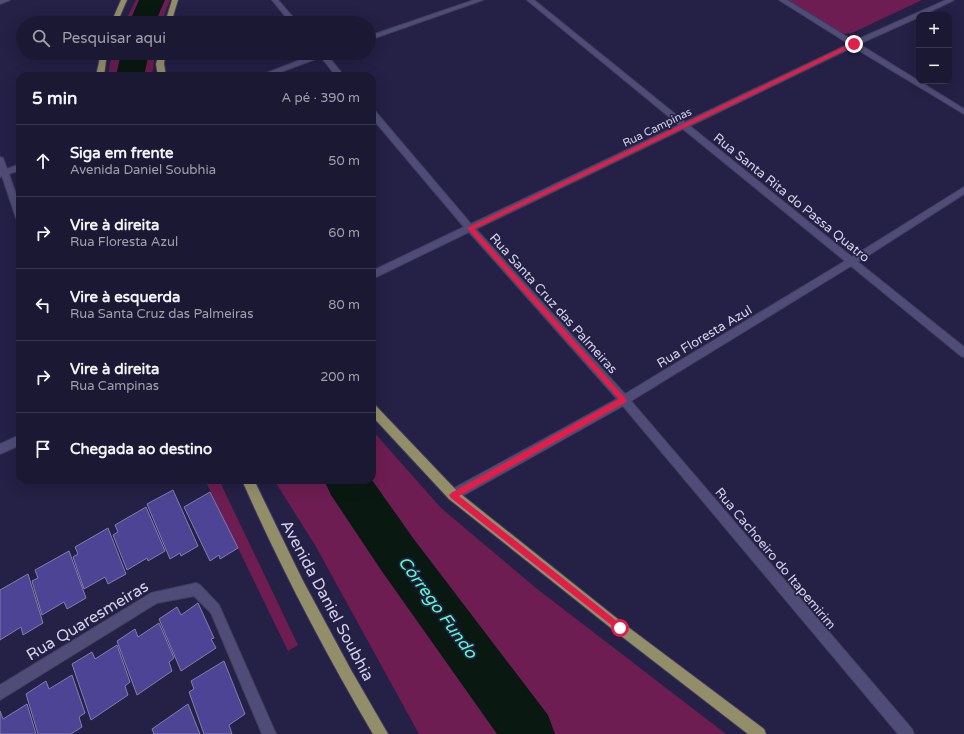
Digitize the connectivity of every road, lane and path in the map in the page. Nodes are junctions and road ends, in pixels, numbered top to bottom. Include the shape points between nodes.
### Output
1 (7, 0) edge
2 (124, 0) edge
3 (175, 0) edge
4 (275, 0) edge
5 (480, 0) edge
6 (530, 0) edge
7 (782, 0) edge
8 (952, 0) edge
9 (0, 2) edge
10 (117, 16) edge
11 (170, 16) edge
12 (289, 16) edge
13 (376, 36) edge
14 (854, 44) junction
15 (103, 60) edge
16 (161, 60) edge
17 (305, 60) edge
18 (328, 60) edge
19 (101, 72) edge
20 (161, 72) edge
21 (273, 72) edge
22 (337, 72) edge
23 (964, 112) edge
24 (376, 118) edge
25 (685, 126) junction
26 (0, 160) edge
27 (16, 169) edge
28 (2, 174) edge
29 (964, 190) edge
30 (16, 208) edge
31 (470, 228) junction
32 (851, 262) junction
33 (376, 272) edge
34 (964, 353) edge
35 (624, 400) junction
36 (376, 413) edge
37 (16, 442) edge
38 (0, 449) edge
39 (250, 484) edge
40 (453, 495) junction
41 (0, 693) edge
42 (269, 734) edge
43 (381, 734) edge
44 (759, 734) edge
45 (907, 734) edge

1 - 9 street
2 - 10 main road
3 - 11 main road
4 - 12 street
5 - 13 street
6 - 25 street, Rua Santa Rita do Passa Quatro
7 - 14 street
8 - 14 street, Rua Campinas
14 - 23 street
14 - 25 street, Rua Campinas
15 - 19 main road
16 - 20 main road
17 - 21 street
18 - 22 street
24 - 31 street, Rua Santa Cruz das Palmeiras
25 - 31 street, Rua Campinas
25 - 32 street, Rua Santa Rita do Passa Quatro
26 - 28 street
27 - 28 street
28 - 30 street
29 - 32 street, Rua Floresta Azul
31 - 33 street, Rua Campinas
31 - 35 street, Rua Santa Cruz das Palmeiras
32 - 34 street, Rua Santa Rita do Passa Quatro
32 - 35 street, Rua Floresta Azul
35 - 40 street, Rua Floresta Azul
35 - 45 street, Rua Cachoeiro do Itapemirim
36 - 40 main road
37 - 38 street
39 - 43 main road, Avenida Daniel Soubhia via 346,675
40 - 44 main road via 620,628
41 - 42 street, Rua Quaresmeiras via 155,597 196,589 215,608

